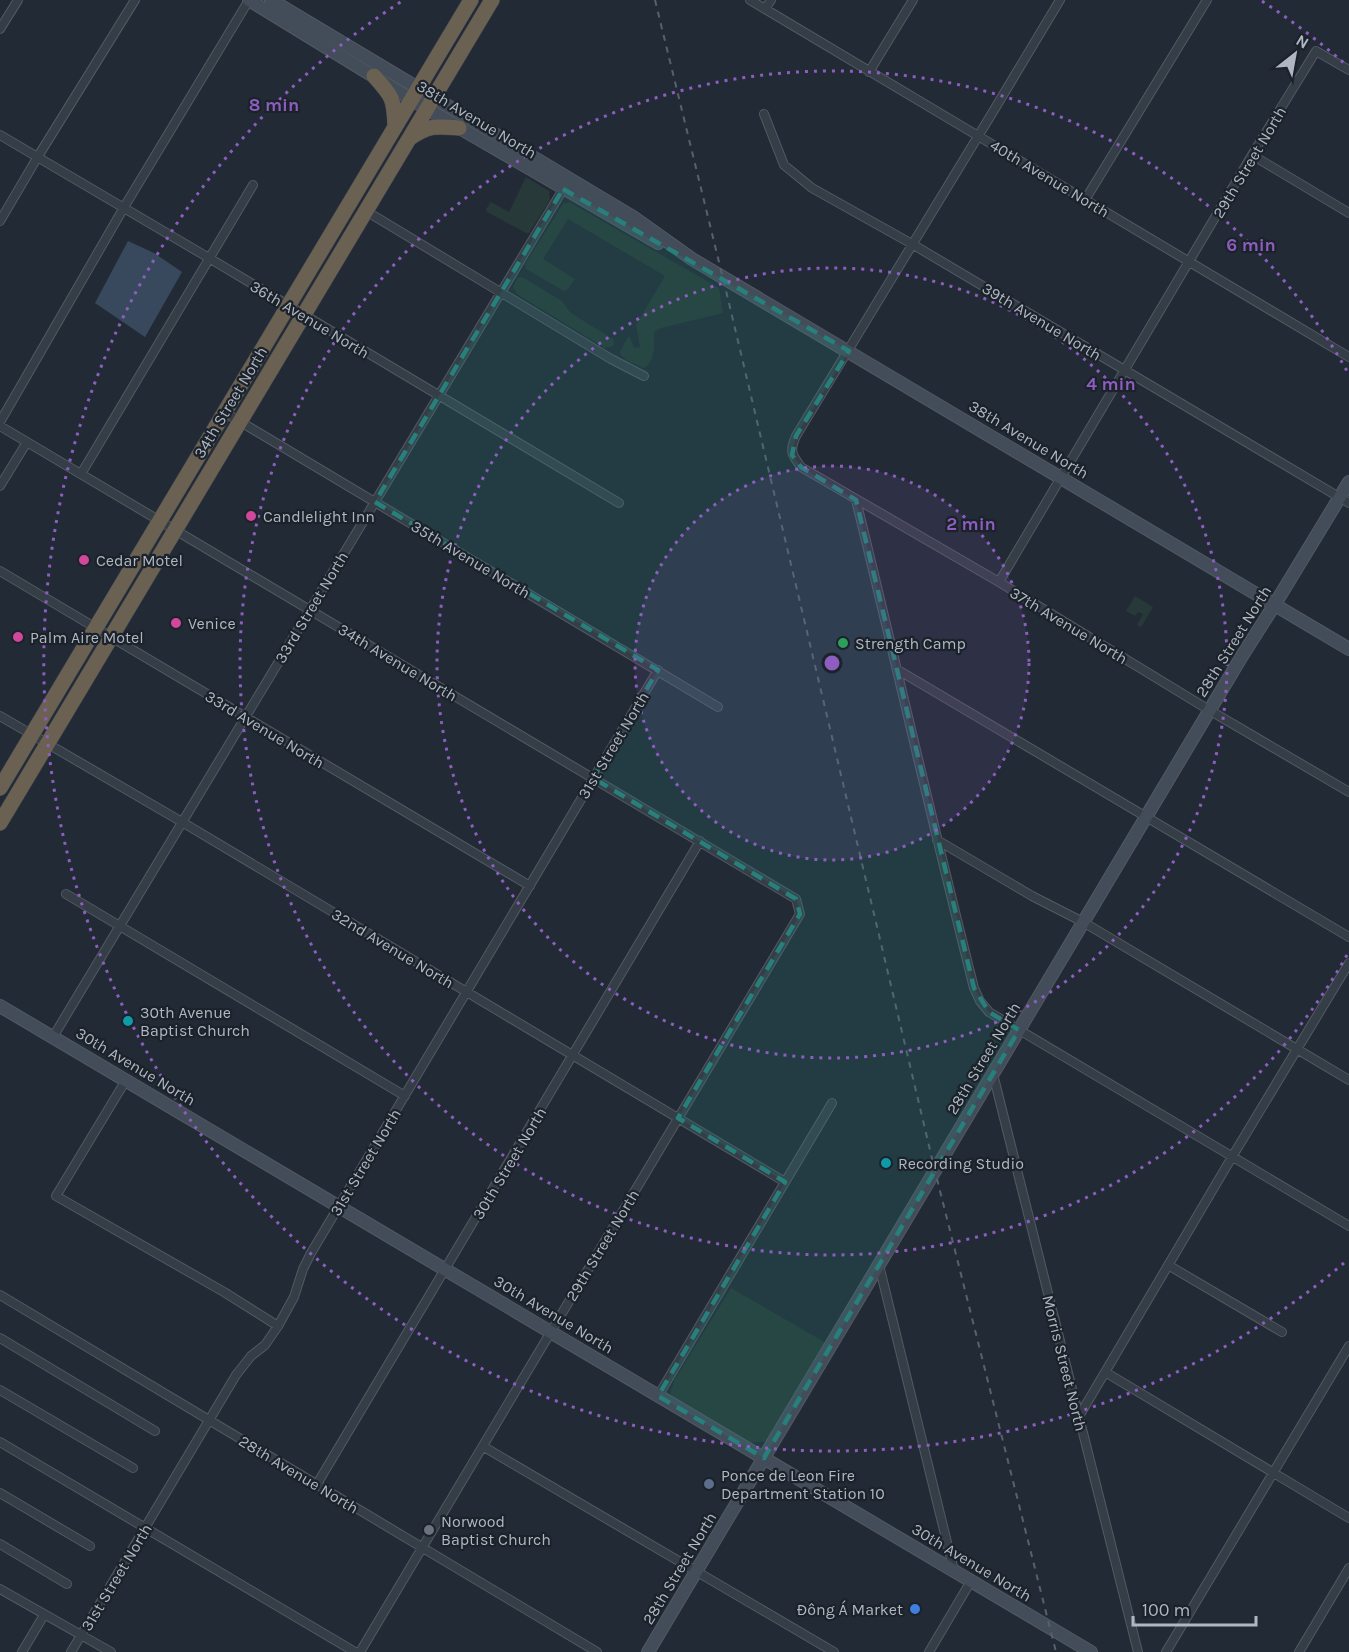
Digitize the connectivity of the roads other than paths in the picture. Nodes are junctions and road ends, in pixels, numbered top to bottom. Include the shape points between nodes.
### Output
1 (18, 0) edge
2 (135, 0) edge
3 (249, 0) edge
4 (271, 0) edge
5 (471, 0) edge
6 (492, 0) edge
7 (750, 0) edge
8 (771, 0) edge
9 (913, 0) edge
10 (1060, 0) edge
11 (1207, 0) edge
12 (765, 9) junction
13 (0, 29) edge
14 (1349, 70) edge
15 (869, 72) junction
16 (374, 76) junction
17 (414, 93) junction
18 (431, 103) junction
19 (764, 114) dead end
20 (396, 125) junction
21 (459, 128) junction
22 (0, 135) edge
23 (979, 136) junction
24 (410, 138) junction
25 (1252, 155) junction
26 (37, 158) junction
27 (566, 184) junction
28 (253, 185) dead end
29 (1085, 200) junction
30 (351, 201) junction
31 (123, 208) junction
32 (366, 211) junction
33 (1349, 213) edge
34 (0, 221) edge
35 (912, 244) junction
36 (341, 252) junction
37 (209, 258) junction
38 (1190, 261) junction
39 (501, 292) junction
40 (288, 306) junction
41 (303, 315) junction
42 (849, 351) junction
43 (1349, 357) edge
44 (1125, 370) junction
45 (644, 376) dead end
46 (438, 396) junction
47 (224, 412) junction
48 (240, 422) junction
49 (0, 424) edge
50 (27, 442) junction
51 (81, 474) junction
52 (1061, 477) junction
53 (1349, 482) edge
54 (0, 486) edge
55 (856, 500) junction
56 (1344, 501) edge
57 (375, 502) junction
58 (619, 503) dead end
59 (159, 521) junction
60 (174, 531) junction
61 (0, 571) edge
62 (999, 582) junction
63 (1275, 604) junction
64 (310, 609) junction
65 (96, 628) junction
66 (111, 637) junction
67 (1349, 649) edge
68 (658, 670) junction
69 (898, 670) junction
70 (718, 707) dead end
71 (1209, 710) junction
72 (0, 716) edge
73 (245, 717) junction
74 (32, 735) junction
75 (48, 744) junction
76 (593, 778) junction
77 (0, 788) edge
78 (1349, 792) edge
79 (1146, 817) junction
80 (182, 822) junction
81 (0, 823) edge
82 (937, 840) junction
83 (700, 841) junction
84 (530, 886) junction
85 (66, 894) dead end
86 (796, 899) joint
87 (1083, 922) junction
88 (120, 927) junction
89 (1349, 937) edge
90 (1349, 963) edge
91 (466, 992) junction
92 (0, 1006) edge
93 (1019, 1030) junction
94 (53, 1036) junction
95 (1298, 1048) junction
96 (572, 1055) junction
97 (993, 1074) junction
98 (126, 1080) junction
99 (1349, 1080) edge
100 (405, 1095) junction
101 (832, 1103) dead end
102 (678, 1118) junction
103 (1232, 1157) junction
104 (785, 1182) junction
105 (339, 1206) junction
106 (1349, 1226) edge
107 (879, 1265) junction
108 (1168, 1265) junction
109 (446, 1269) junction
110 (0, 1295) edge
111 (278, 1326) junction
112 (551, 1332) junction
113 (1282, 1332) dead end
114 (0, 1338) edge
115 (1349, 1346) edge
116 (1105, 1372) junction
117 (0, 1390) edge
118 (658, 1395) junction
119 (1078, 1418) junction
120 (209, 1421) junction
121 (155, 1431) dead end
122 (0, 1442) edge
123 (484, 1447) junction
124 (764, 1458) junction
125 (133, 1468) dead end
126 (1274, 1473) junction
127 (317, 1484) junction
128 (0, 1492) edge
129 (1349, 1518) edge
130 (146, 1527) junction
131 (0, 1544) edge
132 (90, 1546) dead end
133 (423, 1548) junction
134 (1349, 1568) edge
135 (697, 1570) junction
136 (954, 1571) junction
137 (971, 1581) junction
138 (67, 1584) dead end
139 (0, 1589) edge
140 (44, 1615) junction
141 (81, 1634) junction
142 (22, 1652) edge
143 (71, 1652) edge
144 (111, 1652) edge
145 (355, 1652) edge
146 (360, 1652) edge
147 (597, 1652) edge
148 (648, 1652) edge
149 (834, 1652) edge
150 (928, 1652) edge
151 (1091, 1652) edge
152 (1138, 1652) edge
153 (1166, 1652) edge
154 (1299, 1652) edge

1 - 13 street
2 - 26 street
3 - 16 street, 38th Avenue North
3 - 31 street
4 - 17 street, 38th Avenue North
5 - 17 highway, 34th Street North
6 - 18 highway, 34th Street North
7 - 12 street, 40th Avenue North
8 - 12 street
9 - 15 street
10 - 23 street
11 - 29 street
12 - 15 street, 40th Avenue North
14 - 25 street, 29th Street North via 1316,51
15 - 23 street, 40th Avenue North
16 - 17 street, 38th Avenue North
16 - 20 highway via 394,102
17 - 18 street, 38th Avenue North
17 - 20 highway, 34th Street North
18 - 21 street, 38th Avenue North
18 - 24 highway, 34th Street North
18 - 27 street, 38th Avenue North
19 - 35 street, 39th Avenue North via 784,165 812,188
20 - 30 highway, 34th Street North
21 - 24 highway via 422,129
21 - 27 street, 38th Avenue North
22 - 26 street, 36th Avenue North
23 - 29 street, 40th Avenue North
23 - 35 street
24 - 32 highway, 34th Street North
25 - 33 street
25 - 38 street, 29th Street North
26 - 31 street, 36th Avenue North
26 - 34 street
27 - 39 street, 33rd Street North
27 - 42 street, 38th Avenue North via 633,217 692,259
28 - 37 street
29 - 38 street, 40th Avenue North
30 - 36 highway via 352,219 340,245
30 - 40 highway, 34th Street North
31 - 37 street, 36th Avenue North
31 - 49 street
32 - 36 highway, 34th Street North
32 - 39 street
35 - 42 street
35 - 44 street, 39th Avenue North
36 - 41 highway, 34th Street North
37 - 40 street, 36th Avenue North
37 - 51 street
38 - 43 street, 40th Avenue North
38 - 44 street, 29th Street North
39 - 45 street
39 - 46 street, 33rd Street North
40 - 41 street, 36th Avenue North
40 - 47 highway, 34th Street North
41 - 46 street, 36th Avenue North
41 - 48 highway, 34th Street North
42 - 52 street, 38th Avenue North
42 - 55 street, 37th Avenue North via 796,436 792,455 801,467
44 - 52 street, 29th Street North
44 - 56 street, 39th Avenue North
46 - 57 street, 33rd Street North
46 - 58 street, 36th Avenue North
47 - 48 street, 35th Avenue North
47 - 59 highway, 34th Street North
48 - 57 street, 35th Avenue North
48 - 60 highway, 34th Street North
49 - 50 street, 34th Avenue North
50 - 51 street, 34th Avenue North
50 - 54 street
51 - 59 street, 34th Avenue North
52 - 62 street, 29th Street North
52 - 63 street, 38th Avenue North
53 - 56 street, 28th Street North
55 - 62 street, 37th Avenue North
55 - 69 street
56 - 63 street, 28th Street North
57 - 64 street, 33rd Street North
57 - 68 street, 35th Avenue North
59 - 60 street, 34th Avenue North
59 - 65 highway, 34th Street North
60 - 64 street, 34th Avenue North
60 - 66 highway, 34th Street North
61 - 65 street, 33rd Avenue North
62 - 71 street, 37th Avenue North
63 - 67 street, 38th Avenue North
63 - 71 street, 28th Street North
64 - 73 street, 33rd Street North
64 - 76 street, 34th Avenue North
65 - 66 street, 33rd Avenue North
65 - 74 highway, 34th Street North
66 - 73 street, 33rd Avenue North
66 - 75 highway, 34th Street North
68 - 70 street, 35th Avenue North
68 - 76 street, 31st Street North
69 - 79 street
69 - 82 street
71 - 78 street, 37th Avenue North
71 - 79 street, 28th Street North
72 - 74 street, 32nd Avenue North
73 - 80 street, 33rd Street North
73 - 84 street, 33rd Avenue North
74 - 75 street, 32nd Avenue North
74 - 77 highway, 34th Street North
75 - 80 street, 32nd Avenue North
75 - 81 highway, 34th Street North
76 - 83 street, 34th Avenue North
76 - 84 street, 31st Street North
79 - 87 street, 28th Street North
79 - 89 street
80 - 88 street, 33rd Street North
80 - 91 street, 32nd Avenue North
82 - 87 street
82 - 93 street via 974,988 989,1012
83 - 86 street, 34th Avenue North
83 - 96 street, 30th Street North
84 - 91 street, 31st Street North
85 - 88 street
86 - 102 street, 29th Street North via 800,914
87 - 93 street, 28th Street North
87 - 95 street
88 - 94 street, 33rd Street North
88 - 100 street
90 - 95 street
91 - 96 street, 32nd Avenue North
91 - 100 street, 31st Street North
92 - 94 street, 30th Avenue North
93 - 97 street, 28th Street North
93 - 103 street
94 - 98 street, 30th Avenue North
95 - 99 street
95 - 103 street
96 - 102 street, 32nd Avenue North
96 - 109 street, 30th Street North
97 - 107 street, 28th Street North
97 - 119 street, Morris Street North
98 - 105 street, 30th Avenue North
98 - 111 street via 56,1196
100 - 105 street, 31st Street North
101 - 104 street
102 - 104 street, 32nd Avenue North
102 - 112 street, 29th Street North
103 - 106 street
103 - 108 street
104 - 118 street
105 - 109 street, 30th Avenue North
105 - 111 street, 31st Street North via 311,1253
107 - 124 street, 28th Street North
107 - 136 street
108 - 113 street
108 - 116 street
109 - 112 street, 30th Avenue North
109 - 127 street, 30th Street North
110 - 120 street, 28th Avenue North
111 - 120 street, 31st Street North via 236,1375
112 - 118 street, 30th Avenue North
112 - 123 street, 29th Street North
114 - 121 street
115 - 126 street
116 - 119 street
116 - 126 street
117 - 125 street
118 - 124 street, 30th Avenue North
119 - 152 street, Morris Street North
120 - 127 street, 28th Avenue North
120 - 130 street, 31st Street North
122 - 130 street
123 - 133 street, 29th Street North
123 - 135 street
124 - 135 street, 28th Street North
124 - 136 street, 30th Avenue North
126 - 129 street
126 - 153 street
127 - 133 street, 28th Avenue North
128 - 132 street
130 - 141 street, 31st Street North
130 - 145 street
131 - 138 street
133 - 146 street, 29th Street North
133 - 147 street, 28th Avenue North
134 - 154 street
135 - 148 street, 28th Street North
135 - 149 street
136 - 137 street, 30th Avenue North
137 - 150 street
137 - 151 street, 30th Avenue North
139 - 140 street
140 - 141 street
140 - 142 street
141 - 143 street, 31st Street North
141 - 144 street

